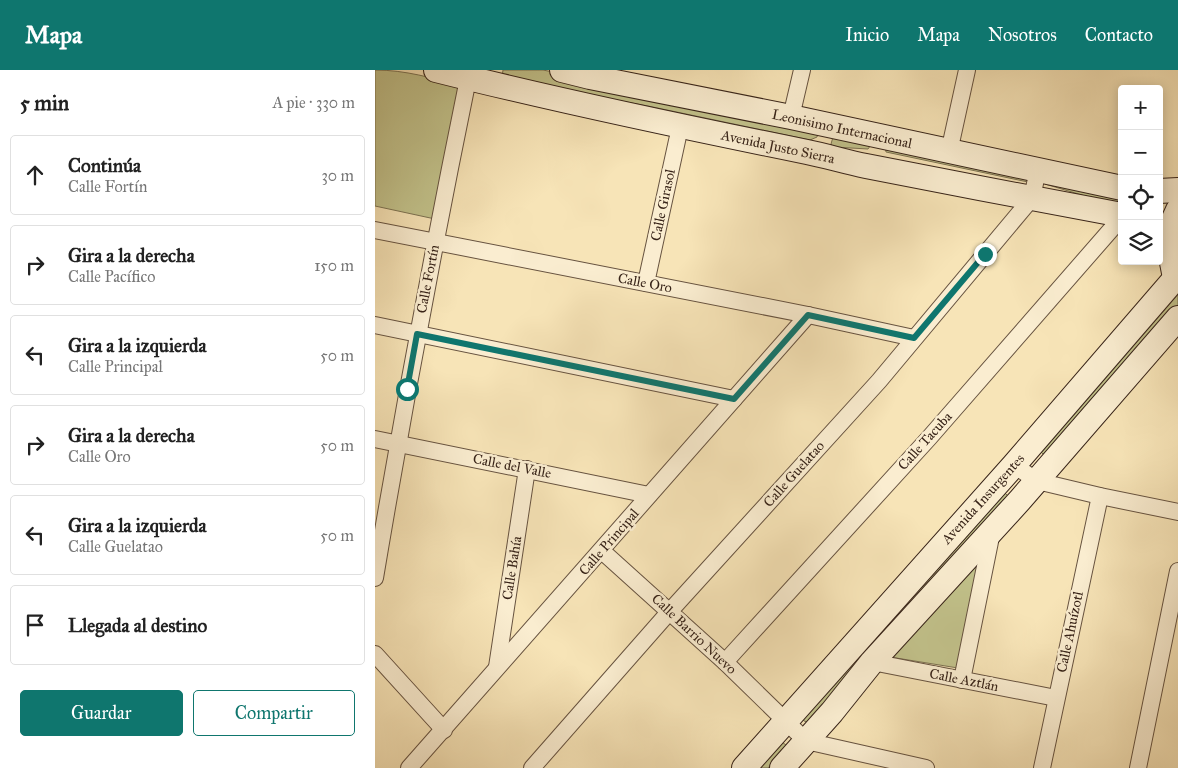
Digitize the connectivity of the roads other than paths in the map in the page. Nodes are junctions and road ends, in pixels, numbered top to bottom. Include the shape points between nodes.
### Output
1 (436, 70) edge
2 (562, 70) edge
3 (802, 70) edge
4 (967, 70) edge
5 (470, 74) edge
6 (791, 118) junction
7 (817, 123) junction
8 (680, 127) junction
9 (873, 135) junction
10 (949, 152) junction
11 (810, 153) junction
12 (865, 166) junction
13 (1038, 169) junction
14 (1118, 187) edge
15 (1178, 190) edge
16 (1163, 191) edge
17 (1032, 198) junction
18 (1178, 210) edge
19 (1118, 215) edge
20 (1119, 220) edge
21 (375, 230) edge
22 (1163, 240) edge
23 (435, 243) junction
24 (1177, 276) edge
25 (646, 283) junction
26 (808, 315) junction
27 (1176, 321) edge
28 (375, 325) edge
29 (417, 334) junction
30 (914, 338) junction
31 (734, 399) junction
32 (375, 439) edge
33 (398, 444) junction
34 (1015, 465) junction
35 (527, 469) junction
36 (1037, 481) junction
37 (649, 495) junction
38 (1099, 496) junction
39 (1178, 512) edge
40 (992, 531) junction
41 (602, 551) junction
42 (1178, 571) edge
43 (375, 578) edge
44 (670, 611) junction
45 (375, 654) edge
46 (725, 662) junction
47 (872, 662) junction
48 (497, 667) junction
49 (962, 680) junction
50 (1056, 698) junction
51 (785, 721) junction
52 (445, 730) junction
53 (807, 741) junction
54 (409, 768) edge
55 (532, 768) edge
56 (744, 768) edge
57 (782, 768) edge
58 (926, 768) edge
59 (1042, 768) edge
60 (1138, 768) edge

1 - 5 street, Avenida Justo Sierra
2 - 6 street, Leonisimo Internacional
3 - 6 street
4 - 10 street
5 - 8 street, Avenida Justo Sierra via 503,85
5 - 23 street, Calle Fortín
6 - 7 street, Leonisimo Internacional
7 - 9 street, Leonisimo Internacional
7 - 11 street
8 - 11 street, Avenida Justo Sierra
8 - 25 street, Calle Girasol
9 - 10 street, Leonisimo Internacional
9 - 12 street
10 - 13 street, Leonisimo Internacional
11 - 12 street, Avenida Justo Sierra
12 - 17 street, Avenida Justo Sierra
13 - 14 street, Leonisimo Internacional
13 - 17 street, Calle Guelatao
15 - 16 street
17 - 19 street, Avenida Justo Sierra
17 - 30 street, Calle Guelatao
18 - 22 street
20 - 46 street, Calle Tacuba via 929,438
21 - 23 street, Calle Oro
22 - 24 street via 1172,254
23 - 25 street, Calle Oro
23 - 29 street, Calle Fortín
24 - 34 street, Avenida Insurgentes
25 - 26 street, Calle Oro
26 - 30 street, Calle Oro
26 - 31 street, Calle Principal
27 - 36 street, Avenida Insurgentes
28 - 29 street
29 - 31 street
29 - 33 street, Calle Fortín
30 - 44 street, Calle Guelatao via 879,381
31 - 37 street, Calle Principal
32 - 33 street, Calle del Valle
33 - 35 street, Calle del Valle
33 - 43 street, Calle Fortín
34 - 36 street
34 - 51 street, Avenida Insurgentes
35 - 37 street, Calle del Valle
35 - 48 street, Calle Bahía
36 - 38 street
36 - 40 street, Avenida Insurgentes
37 - 41 street, Calle Principal
38 - 39 street
38 - 50 street, Calle Ahuízotl
40 - 47 street, Avenida Insurgentes
40 - 49 street
41 - 44 street, Calle Barrio Nuevo
41 - 48 street, Calle Principal
42 - 60 street
44 - 46 street, Calle Barrio Nuevo
44 - 55 street, Calle Guelatao
45 - 52 street
46 - 51 street, Calle Barrio Nuevo
47 - 49 street, Calle Aztlán
47 - 53 street, Avenida Insurgentes
48 - 52 street, Calle Principal
49 - 50 street, Calle Aztlán
50 - 59 street, Calle Ahuízotl
51 - 53 street
51 - 56 street, Avenida Insurgentes
52 - 54 street, Calle Principal
53 - 57 street, Avenida Insurgentes
53 - 58 street

